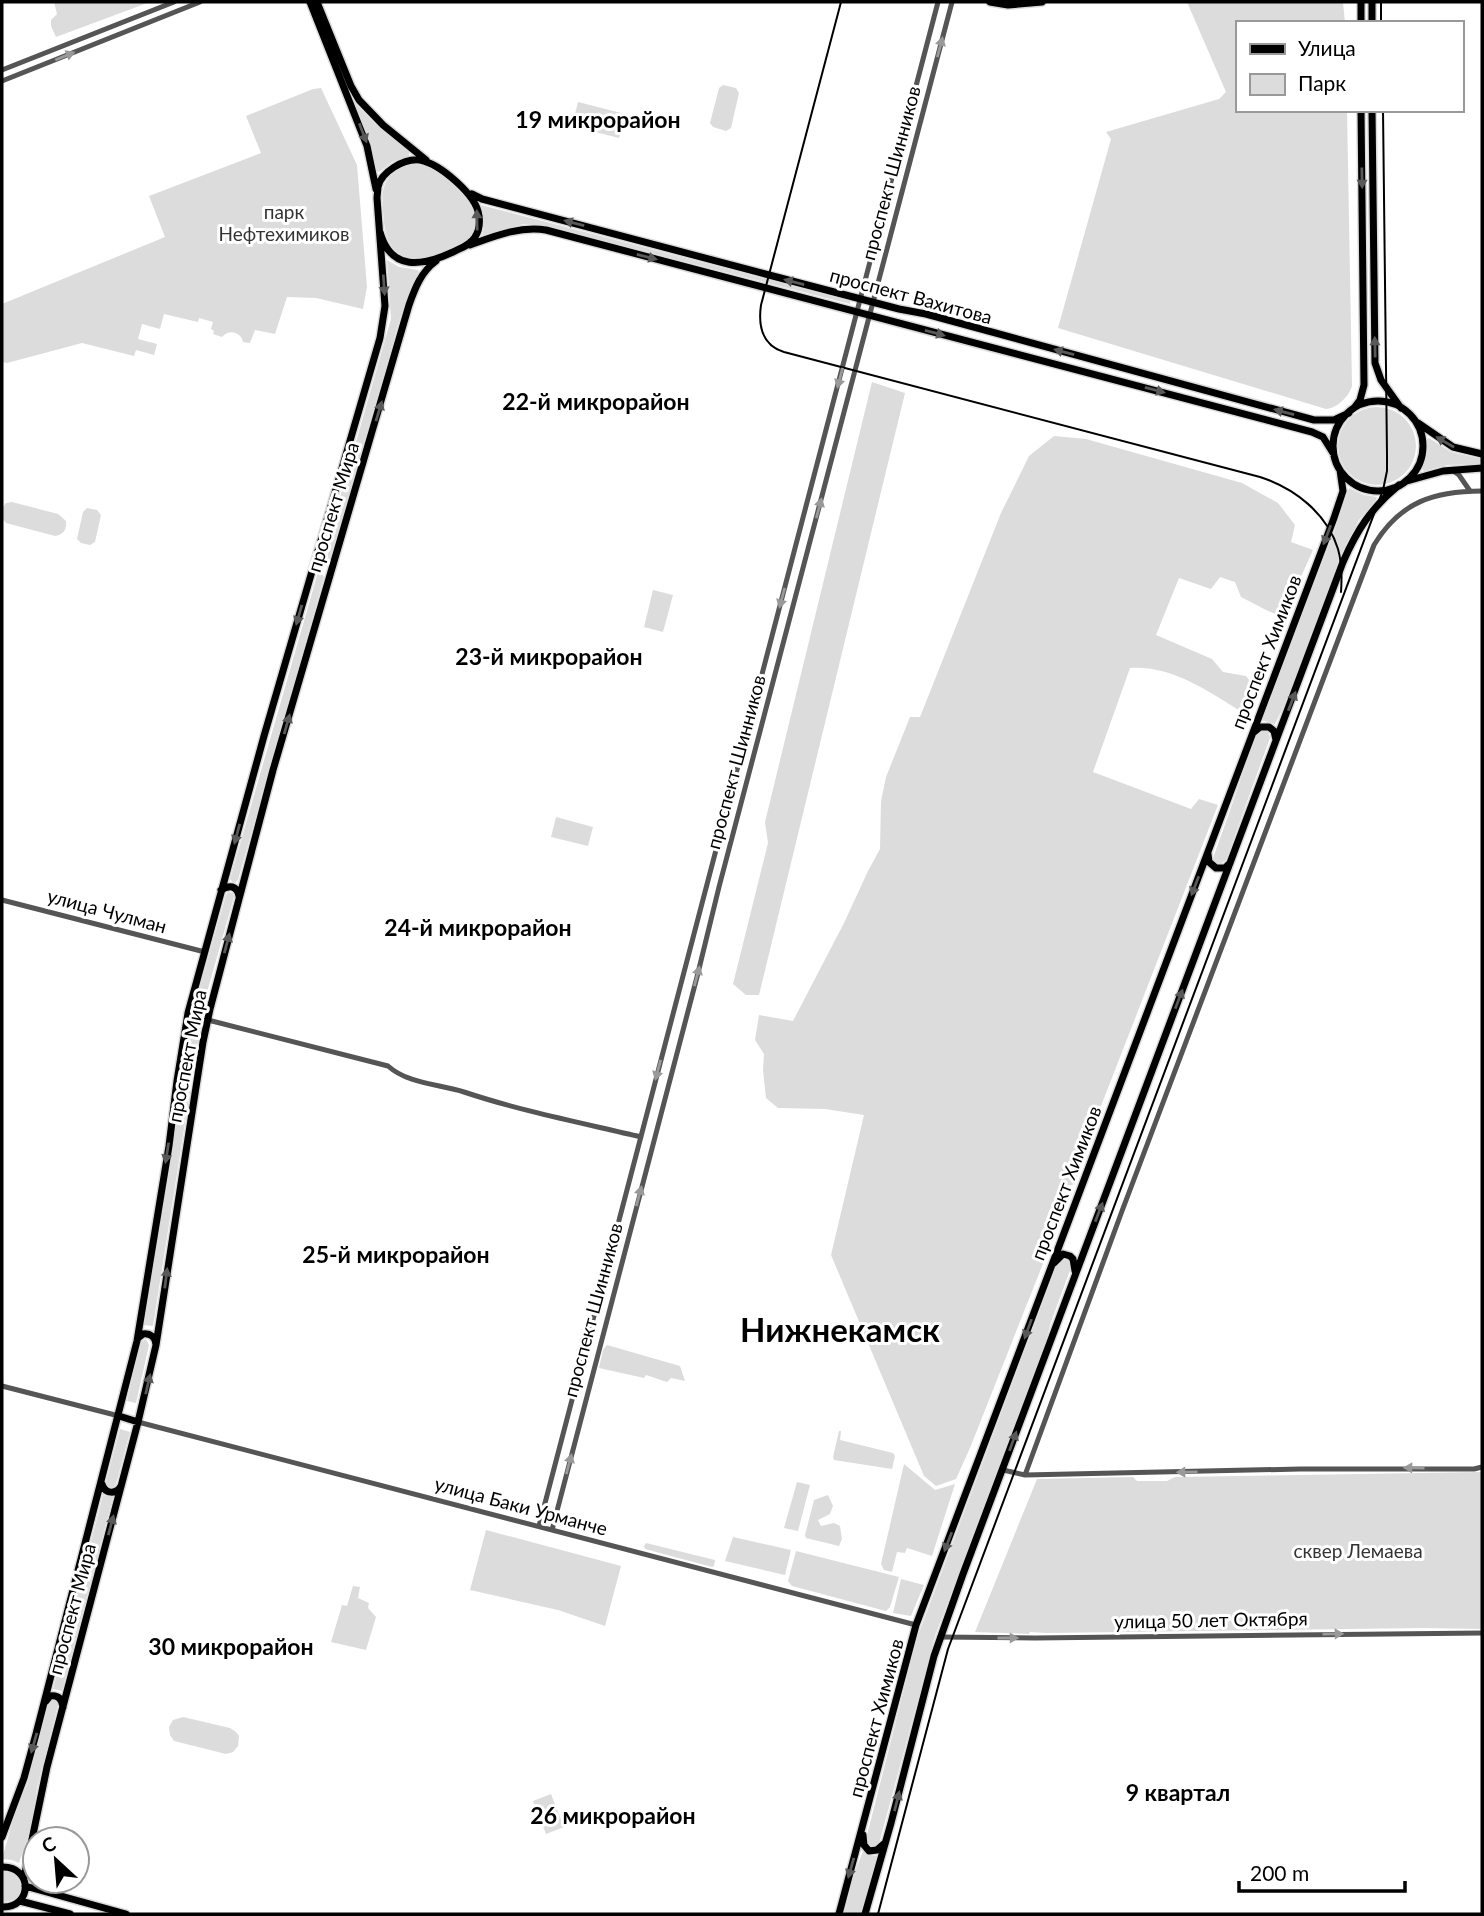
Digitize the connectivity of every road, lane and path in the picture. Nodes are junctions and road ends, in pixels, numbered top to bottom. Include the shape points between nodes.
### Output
1 (174, 2) edge
2 (200, 2) edge
3 (310, 2) edge
4 (317, 2) edge
5 (938, 2) edge
6 (952, 2) edge
7 (990, 2) edge
8 (1042, 2) edge
9 (1361, 2) edge
10 (1372, 2) edge
11 (1361, 21) edge
12 (1372, 21) edge
13 (122, 22) junction
14 (128, 30) junction
15 (2, 70) edge
16 (2, 81) edge
17 (1361, 112) edge
18 (1373, 112) edge
19 (432, 165) junction
20 (890, 186) junction
21 (466, 189) junction
22 (902, 190) junction
23 (377, 198) junction
24 (380, 232) junction
25 (463, 247) junction
26 (439, 258) junction
27 (860, 299) junction
28 (873, 302) junction
29 (857, 312) junction
30 (869, 315) junction
31 (1401, 408) junction
32 (1351, 410) junction
33 (1413, 419) junction
34 (825, 434) junction
35 (837, 437) junction
36 (1333, 453) junction
37 (1482, 454) edge
38 (1482, 468) edge
39 (1340, 470) junction
40 (1452, 470) junction
41 (1403, 483) junction
42 (1469, 491) junction
43 (1482, 491) edge
44 (313, 566) junction
45 (330, 571) junction
46 (1251, 737) junction
47 (1276, 741) junction
48 (1208, 850) junction
49 (1231, 862) junction
50 (221, 890) junction
51 (240, 897) junction
52 (2, 900) edge
53 (205, 952) junction
54 (188, 1013) junction
55 (208, 1020) junction
56 (641, 1137) junction
57 (1052, 1265) junction
58 (1075, 1276) junction
59 (137, 1342) junction
60 (156, 1345) junction
61 (2, 1386) edge
62 (119, 1416) junction
63 (138, 1422) junction
64 (1482, 1468) edge
65 (1003, 1470) junction
66 (1025, 1475) junction
67 (102, 1480) junction
68 (121, 1485) junction
69 (538, 1527) junction
70 (552, 1530) junction
71 (916, 1625) junction
72 (1482, 1633) edge
73 (940, 1637) junction
74 (44, 1704) junction
75 (63, 1708) junction
76 (35, 1825) edge
77 (862, 1831) junction
78 (2, 1837) edge
79 (886, 1841) junction
80 (2, 1867) edge
81 (21, 1878) edge
82 (23, 1895) edge
83 (66, 1895) edge
84 (17, 1903) junction
85 (2, 1907) edge
86 (11, 1914) edge
87 (70, 1914) edge
88 (127, 1914) edge
89 (839, 1914) edge
90 (865, 1914) edge

1 - 13 street
2 - 14 street
3 -> 23 main road, проспект Мира via 367,145
4 - 19 main road via 359,100
5 - 20 street, проспект Шинников
22 -> 6 street, проспект Шинников
7 - 8 main road
9 - 11 main road
10 - 12 main road
13 - 14 street via 120,29
13 - 15 street
16 -> 14 street
17 -> 32 main road via 1364,385
31 -> 18 main road via 1381,380 1376,363
19 - 21 main road
19 - 23 main road via 414,160 396,166 380,180
20 - 22 street
20 - 27 street, проспект Шинников
25 -> 21 main road via 475,237 479,222 476,204
27 -> 21 main road, проспект Вахитова via 482,199
22 - 28 street, проспект Шинников
23 - 24 main road, проспект Мира
24 - 26 main road, проспект Мира via 387,249 400,259 418,263
24 -> 44 main road, проспект Мира via 384,322
25 - 26 main road, проспект Мира
25 -> 29 main road, проспект Вахитова via 535,228
45 -> 26 main road, проспект Мира via 408,305 417,282
27 - 28 main road, проспект Вахитова
27 - 29 street, проспект Шинников
28 - 30 street, проспект Шинников
32 -> 28 main road, проспект Вахитова via 1334,420 1314,420
29 - 30 main road, проспект Вахитова
29 -> 34 street, проспект Шинников
30 - 35 street, проспект Шинников
30 -> 36 main road, проспект Вахитова via 1312,432 1326,440
31 - 32 main road, проспект Вахитова via 1380,401
31 - 33 main road
32 - 36 main road via 1336,430
37 -> 33 main road via 1447,444
33 - 41 main road via 1423,450 1415,471
34 - 35 street
34 -> 56 street, проспект Шинников
70 -> 35 street, проспект Шинников
36 - 39 main road, проспект Вахитова
38 - 40 main road
39 - 41 main road via 1366,489 1383,490
39 -> 46 main road, проспект Химиков via 1343,491
40 - 41 main road
40 - 42 street
47 -> 41 main road, проспект Химиков via 1354,537 1370,512
42 - 43 street
42 - 66 street via 1414,504 1374,545
44 - 45 main road
44 -> 50 main road, проспект Мира
51 -> 45 main road, проспект Мира
46 - 47 main road via 1267,726 1275,731
46 - 48 main road, проспект Химиков
47 - 49 main road, проспект Химиков
48 - 49 main road via 1214,867
48 -> 57 main road, проспект Химиков
58 -> 49 main road, проспект Химиков
50 - 51 main road via 232,886
50 - 53 main road, проспект Мира
55 -> 51 main road, проспект Мира
52 - 53 street, улица Чулман
53 - 54 main road, проспект Мира
54 - 55 main road via 194,1023
54 -> 59 main road, проспект Мира
55 - 56 street via 388,1066 407,1077 473,1096
60 -> 55 main road, проспект Мира
56 - 69 street, проспект Шинников
57 - 58 main road via 1063,1254 1070,1255
57 -> 71 main road, проспект Химиков
65 -> 58 main road, проспект Химиков
59 - 60 main road via 148,1334
59 - 62 main road, проспект Мира
63 -> 60 main road, проспект Мира
61 - 62 street
62 - 63 main road, улица Баки Урманче
62 - 67 main road, проспект Мира
63 - 68 main road, проспект Мира
63 - 69 street, улица Баки Урманче
64 -> 66 street
65 - 66 street
65 - 73 main road, проспект Химиков
67 - 68 main road via 109,1492 117,1492
67 - 74 main road, проспект Мира
75 -> 68 main road, проспект Мира
69 - 70 street, улица Баки Урманче
70 - 71 street, улица Баки Урманче
71 - 77 main road, проспект Химиков
73 -> 72 street, улица 50 лет Октября
79 -> 73 main road, проспект Химиков
74 - 75 main road via 56,1696
74 -> 78 main road, проспект Мира
75 - 76 main road, проспект Мира
77 - 79 main road via 869,1851
77 -> 89 main road, проспект Химиков
79 - 90 main road, проспект Химиков
80 - 81 main road via 14,1868
82 - 84 main road, проспект Мира
83 - 88 main road
84 - 85 main road
84 - 86 street
84 - 87 main road

